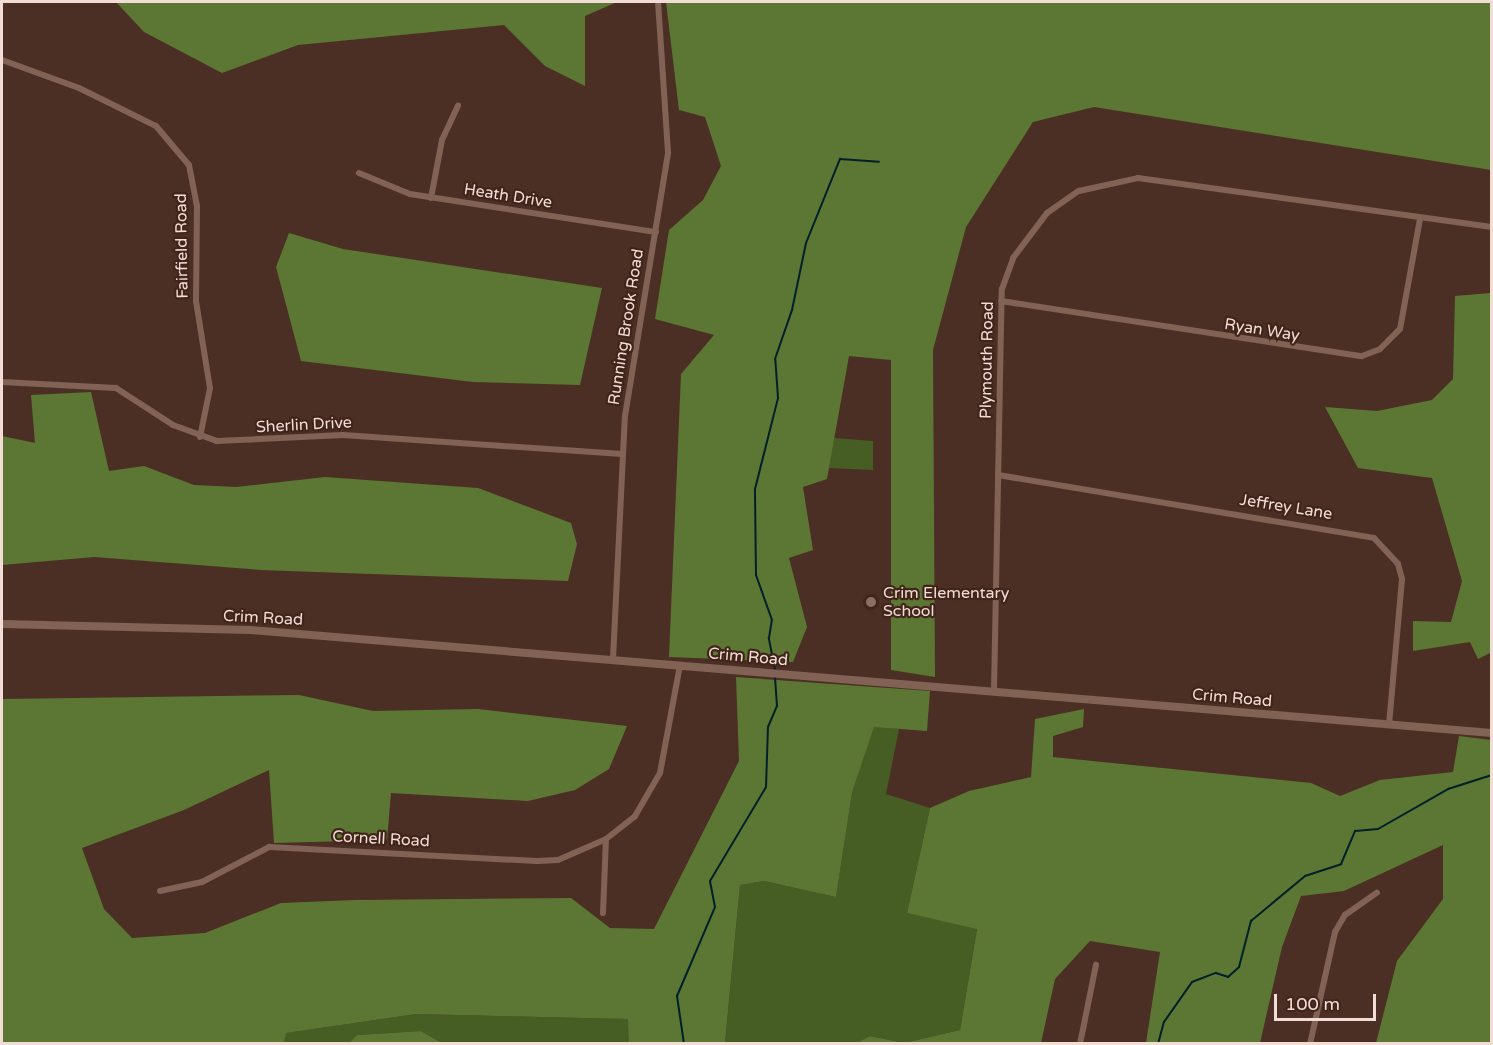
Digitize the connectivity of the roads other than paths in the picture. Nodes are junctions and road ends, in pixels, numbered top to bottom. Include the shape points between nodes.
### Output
1 (658, 2) edge
2 (2, 60) edge
3 (458, 105) dead end
4 (359, 173) dead end
5 (431, 198) junction
6 (1420, 219) junction
7 (1491, 227) edge
8 (656, 232) junction
9 (1001, 301) junction
10 (2, 382) edge
11 (200, 437) junction
12 (621, 454) junction
13 (998, 475) junction
14 (2, 624) edge
15 (613, 659) junction
16 (680, 665) junction
17 (994, 691) junction
18 (1389, 724) junction
19 (1491, 733) edge
20 (606, 839) junction
21 (160, 891) dead end
22 (1377, 893) dead end
23 (603, 914) dead end
24 (1096, 965) dead end
25 (1080, 1044) edge
26 (1310, 1044) edge

1 - 8 street, Running Brook Road via 668,152
2 - 11 street, Fairfield Road via 79,88 156,126 189,165 197,206 196,300 210,388
3 - 5 street via 442,140
4 - 5 street, Heath Drive
5 - 8 street, Heath Drive
6 - 7 street, Plymouth Road
6 - 9 street, Plymouth Road via 1168,181 1116,180 1079,191 1041,220 1013,258
6 - 9 street, Ryan Way via 1400,329 1380,349 1362,356
8 - 12 street, Running Brook Road
9 - 13 street, Plymouth Road
10 - 11 street, Sherlin Drive via 116,388
11 - 12 street, Sherlin Drive via 243,442 343,435
12 - 15 street, Running Brook Road
13 - 17 street, Plymouth Road
13 - 18 street, Jeffrey Lane via 1374,538 1398,564 1402,579
14 - 15 street, Crim Road via 250,630
15 - 16 street, Crim Road
16 - 17 street, Crim Road
16 - 20 street, Cornell Road via 660,773 635,816
17 - 18 street, Crim Road
18 - 19 street, Crim Road
20 - 21 street, Cornell Road via 558,860 537,861 269,847 202,882
20 - 23 street
22 - 26 street via 1345,915 1335,932
24 - 25 street

